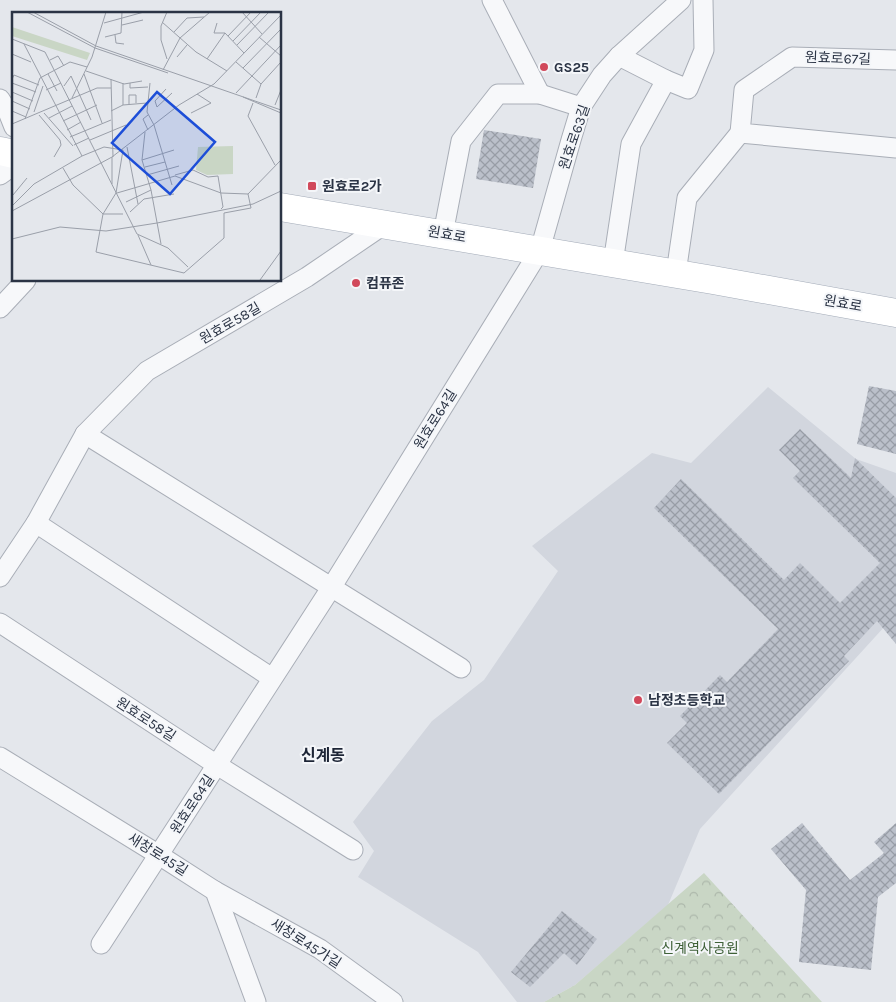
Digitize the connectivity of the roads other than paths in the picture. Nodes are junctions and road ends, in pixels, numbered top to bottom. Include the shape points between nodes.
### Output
1 (492, 0) edge
2 (682, 0) edge
3 (703, 0) edge
4 (619, 56) junction
5 (896, 60) edge
6 (666, 80) junction
7 (540, 94) junction
8 (0, 100) edge
9 (581, 107) junction
10 (12, 122) edge
11 (740, 133) junction
12 (896, 148) edge
13 (12, 166) edge
14 (0, 175) edge
15 (281, 207) edge
16 (385, 224) junction
17 (443, 234) junction
18 (540, 250) junction
19 (613, 263) junction
20 (676, 273) junction
21 (25, 281) edge
22 (0, 308) edge
23 (896, 313) edge
24 (85, 434) junction
25 (36, 523) junction
26 (0, 577) edge
27 (331, 588) junction
28 (0, 623) edge
29 (461, 668) dead end
30 (272, 678) junction
31 (0, 756) edge
32 (218, 765) junction
33 (353, 850) dead end
34 (159, 854) junction
35 (215, 891) junction
36 (101, 944) dead end
37 (256, 1002) edge
38 (393, 1002) edge

1 - 7 street
2 - 4 street, 원효로63길
3 - 6 street via 704,50 688,88
4 - 6 street
4 - 9 street, 원효로63길
5 - 11 street, 원효로67길 via 792,57 744,90
6 - 19 street via 631,144
7 - 9 street
7 - 17 street via 498,94 461,141
8 - 10 street
9 - 18 street, 원효로63길
11 - 12 street
11 - 20 street via 687,198
13 - 14 street
15 - 16 main road, 원효로
16 - 17 main road, 원효로
16 - 24 street, 원효로58길 via 307,277 147,371
17 - 18 main road, 원효로
18 - 19 main road, 원효로
18 - 27 street, 원효로64길
19 - 20 main road, 원효로
20 - 23 main road, 원효로
21 - 22 street
24 - 25 street, 원효로58길
24 - 27 street
25 - 26 street, 원효로58길
25 - 30 street
27 - 29 street
27 - 30 street, 원효로64길
28 - 32 street, 원효로58길
30 - 32 street, 원효로64길
31 - 34 street, 새창로45길
32 - 33 street, 원효로64길
32 - 34 street, 원효로64길
34 - 35 street, 새창로45길
34 - 36 street, 원효로64길
35 - 37 street
35 - 38 street, 새창로45가길 via 320,949

